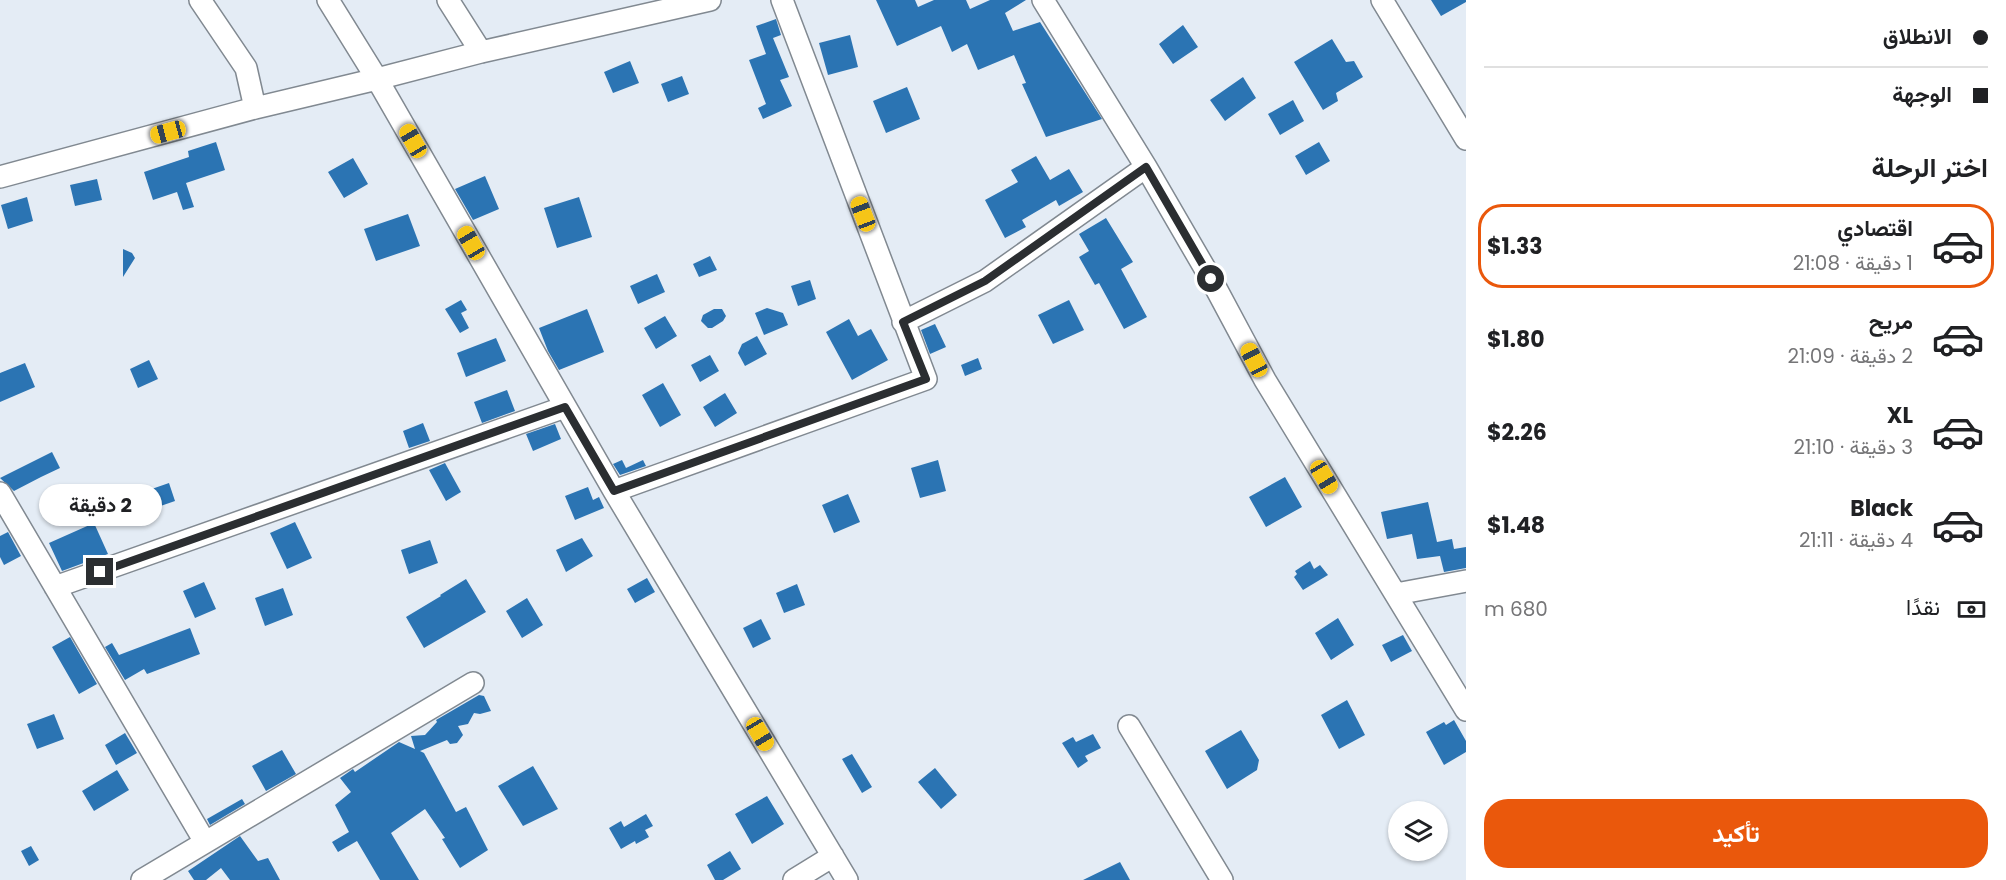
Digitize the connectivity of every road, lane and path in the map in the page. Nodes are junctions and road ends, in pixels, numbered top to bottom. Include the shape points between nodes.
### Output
1 (200, 0) edge
2 (328, 0) edge
3 (448, 0) edge
4 (710, 0) edge
5 (782, 0) edge
6 (1042, 0) edge
7 (1382, 0) edge
8 (658, 6) edge
9 (481, 52) junction
10 (377, 79) junction
11 (255, 108) junction
12 (1466, 139) edge
13 (1146, 167) junction
14 (0, 177) edge
15 (903, 322) junction
16 (565, 407) junction
17 (614, 491) junction
18 (0, 493) edge
19 (1466, 581) edge
20 (55, 587) junction
21 (1396, 594) junction
22 (473, 683) dead end
23 (1466, 710) edge
24 (1129, 726) dead end
25 (205, 842) junction
26 (833, 856) junction
27 (142, 880) edge
28 (794, 880) edge
29 (848, 880) edge
30 (1222, 880) edge

1 - 11 street via 246,68
2 - 10 street
3 - 9 street
4 - 8 street
5 - 15 street
6 - 13 street
7 - 12 street
8 - 9 street
9 - 10 street
10 - 11 street
10 - 16 street
11 - 14 street
13 - 15 street via 985,281
13 - 21 street via 1265,380
15 - 17 street via 926,379
16 - 17 street
16 - 20 street
17 - 26 street
18 - 20 street
19 - 21 street
20 - 25 street
21 - 23 street
22 - 25 street
24 - 30 street
25 - 27 street
26 - 28 street
26 - 29 street

